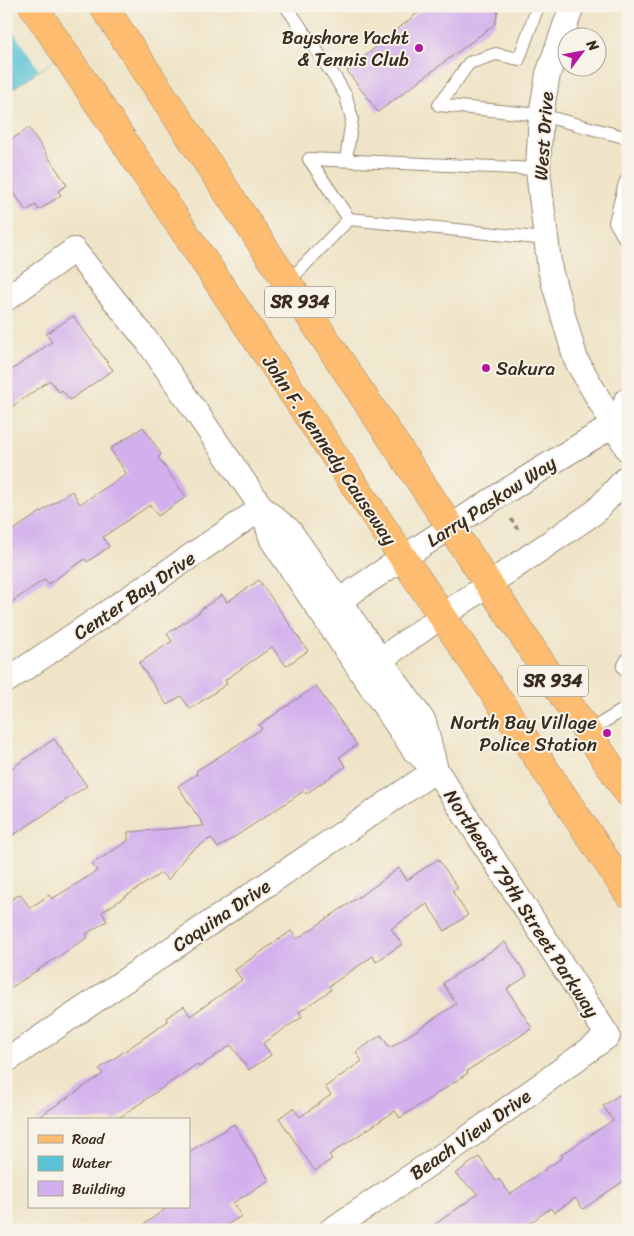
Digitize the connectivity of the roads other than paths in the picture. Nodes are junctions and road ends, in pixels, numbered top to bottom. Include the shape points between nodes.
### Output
1 (33, 6) edge
2 (286, 6) edge
3 (538, 6) edge
4 (572, 6) edge
5 (108, 13) edge
6 (542, 115) junction
7 (628, 138) edge
8 (346, 160) junction
9 (538, 169) junction
10 (628, 179) edge
11 (349, 219) junction
12 (546, 239) junction
13 (628, 244) edge
14 (287, 283) junction
15 (6, 298) edge
16 (628, 393) edge
17 (621, 425) edge
18 (628, 450) edge
19 (628, 476) edge
20 (262, 508) junction
21 (450, 527) junction
22 (403, 558) junction
23 (488, 584) junction
24 (330, 607) junction
25 (442, 616) junction
26 (628, 658) edge
27 (371, 666) junction
28 (628, 673) edge
29 (6, 681) edge
30 (628, 707) edge
31 (587, 732) junction
32 (436, 770) junction
33 (628, 793) edge
34 (628, 893) edge
35 (608, 1036) joint
36 (6, 1061) edge
37 (331, 1230) edge

1 - 22 main road, John F. Kennedy Causeway / SR 934
2 - 8 lane via 346,96 352,119
3 - 6 lane via 519,59 496,54 469,63 439,105
4 - 6 street, West Drive via 548,74
5 - 14 main road, SR 934
6 - 7 lane
6 - 9 street, West Drive
8 - 9 lane
8 - 11 lane via 309,159
9 - 12 street, West Drive
10 - 13 lane via 615,222
11 - 12 lane
11 - 14 lane
12 - 17 street, West Drive via 550,270 576,360
14 - 21 main road, SR 934
15 - 20 street, Northeast 79th Street Parkway via 74,250 148,342
16 - 17 lane via 621,397
17 - 18 street
17 - 21 street, Larry Paskow Way via 550,463
19 - 23 street via 595,512
20 - 24 street, Northeast 79th Street Parkway via 272,540
20 - 29 street, Center Bay Drive
21 - 22 street, Larry Paskow Way
21 - 23 main road, SR 934
22 - 24 street, Larry Paskow Way
22 - 25 main road, John F. Kennedy Causeway / SR 934
23 - 25 street
23 - 31 main road, SR 934
24 - 27 street, Northeast 79th Street Parkway
25 - 27 street
25 - 34 main road, John F. Kennedy Causeway / SR 934
26 - 28 lane via 624,666
27 - 32 street, Northeast 79th Street Parkway via 414,750
30 - 31 lane
31 - 33 main road, SR 934
32 - 35 street, Northeast 79th Street Parkway
32 - 36 street, Coquina Drive
35 - 37 street, Beach View Drive via 465,1140

